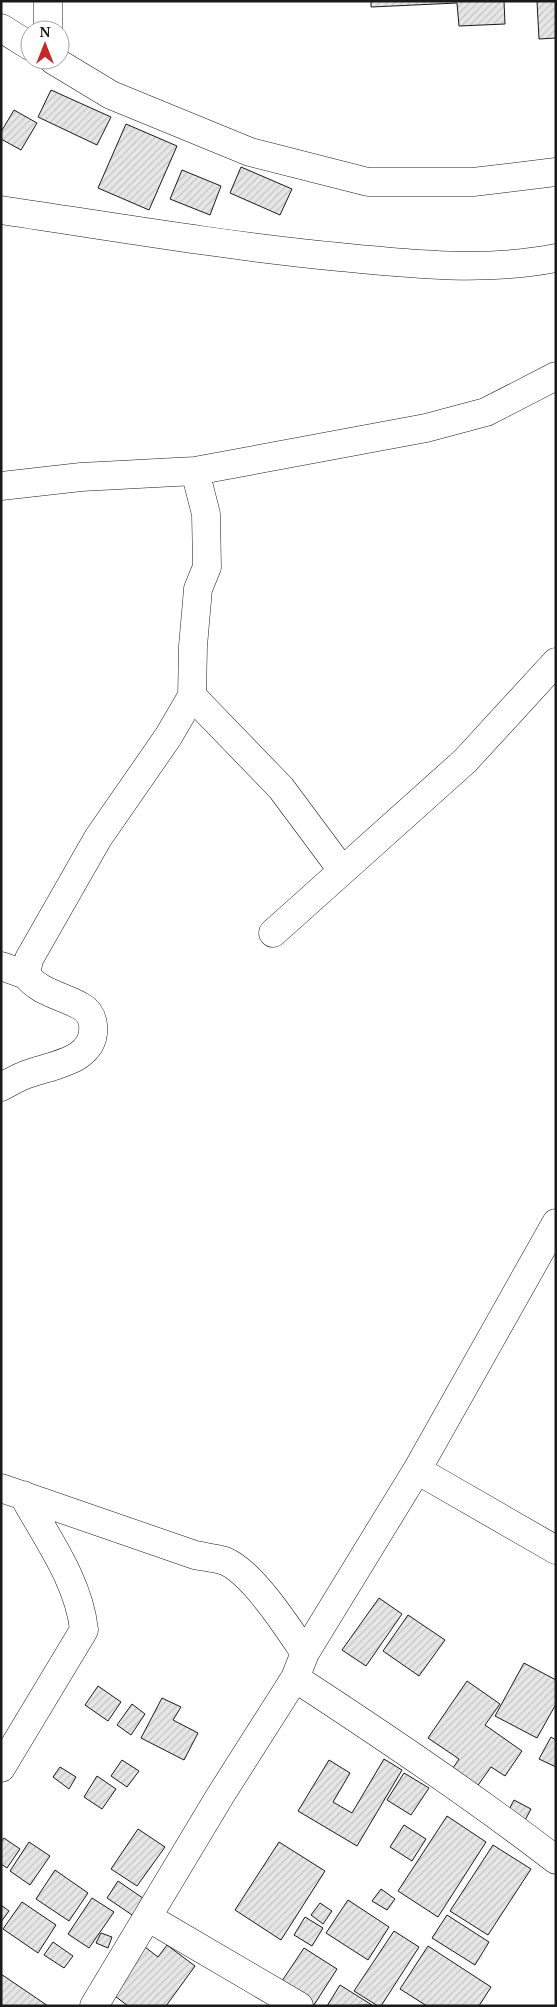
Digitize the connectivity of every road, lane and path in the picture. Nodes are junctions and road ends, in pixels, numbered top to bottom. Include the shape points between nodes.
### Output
1 (48, 1) edge
2 (48, 20) edge
3 (1, 28) edge
4 (20, 40) edge
5 (70, 70) edge
6 (556, 172) edge
7 (1, 210) edge
8 (556, 258) edge
9 (556, 376) edge
10 (195, 472) junction
11 (1, 486) edge
12 (556, 662) edge
13 (192, 696) junction
14 (342, 870) junction
15 (273, 933) dead end
16 (14, 970) edge
17 (1, 1087) edge
18 (555, 1226) edge
19 (417, 1470) junction
20 (12, 1492) edge
21 (556, 1550) edge
22 (300, 1666) junction
23 (1, 1768) edge
24 (556, 1860) edge
25 (148, 1918) junction
26 (94, 2006) edge
27 (300, 2006) edge

1 - 2 street
3 - 4 street
5 - 6 street via 111,95 250,152 368,182 473,182
7 - 8 street via 245,247 378,261 479,265
9 - 10 street via 486,412 435,426
10 - 11 street via 81,477
10 - 13 street via 206,514 207,567 198,589
12 - 14 street via 465,761
13 - 14 street via 281,788
13 - 16 street via 168,737 98,838 29,959
14 - 15 street
16 - 17 street via 35,986 83,1008 92,1017 94,1032 89,1046 79,1056
18 - 19 street
19 - 21 street
19 - 22 street
20 - 22 street via 195,1555 226,1562 253,1584
20 - 23 street via 71,1582 84,1630
22 - 24 street via 415,1758
22 - 25 street
25 - 26 street
25 - 27 street

